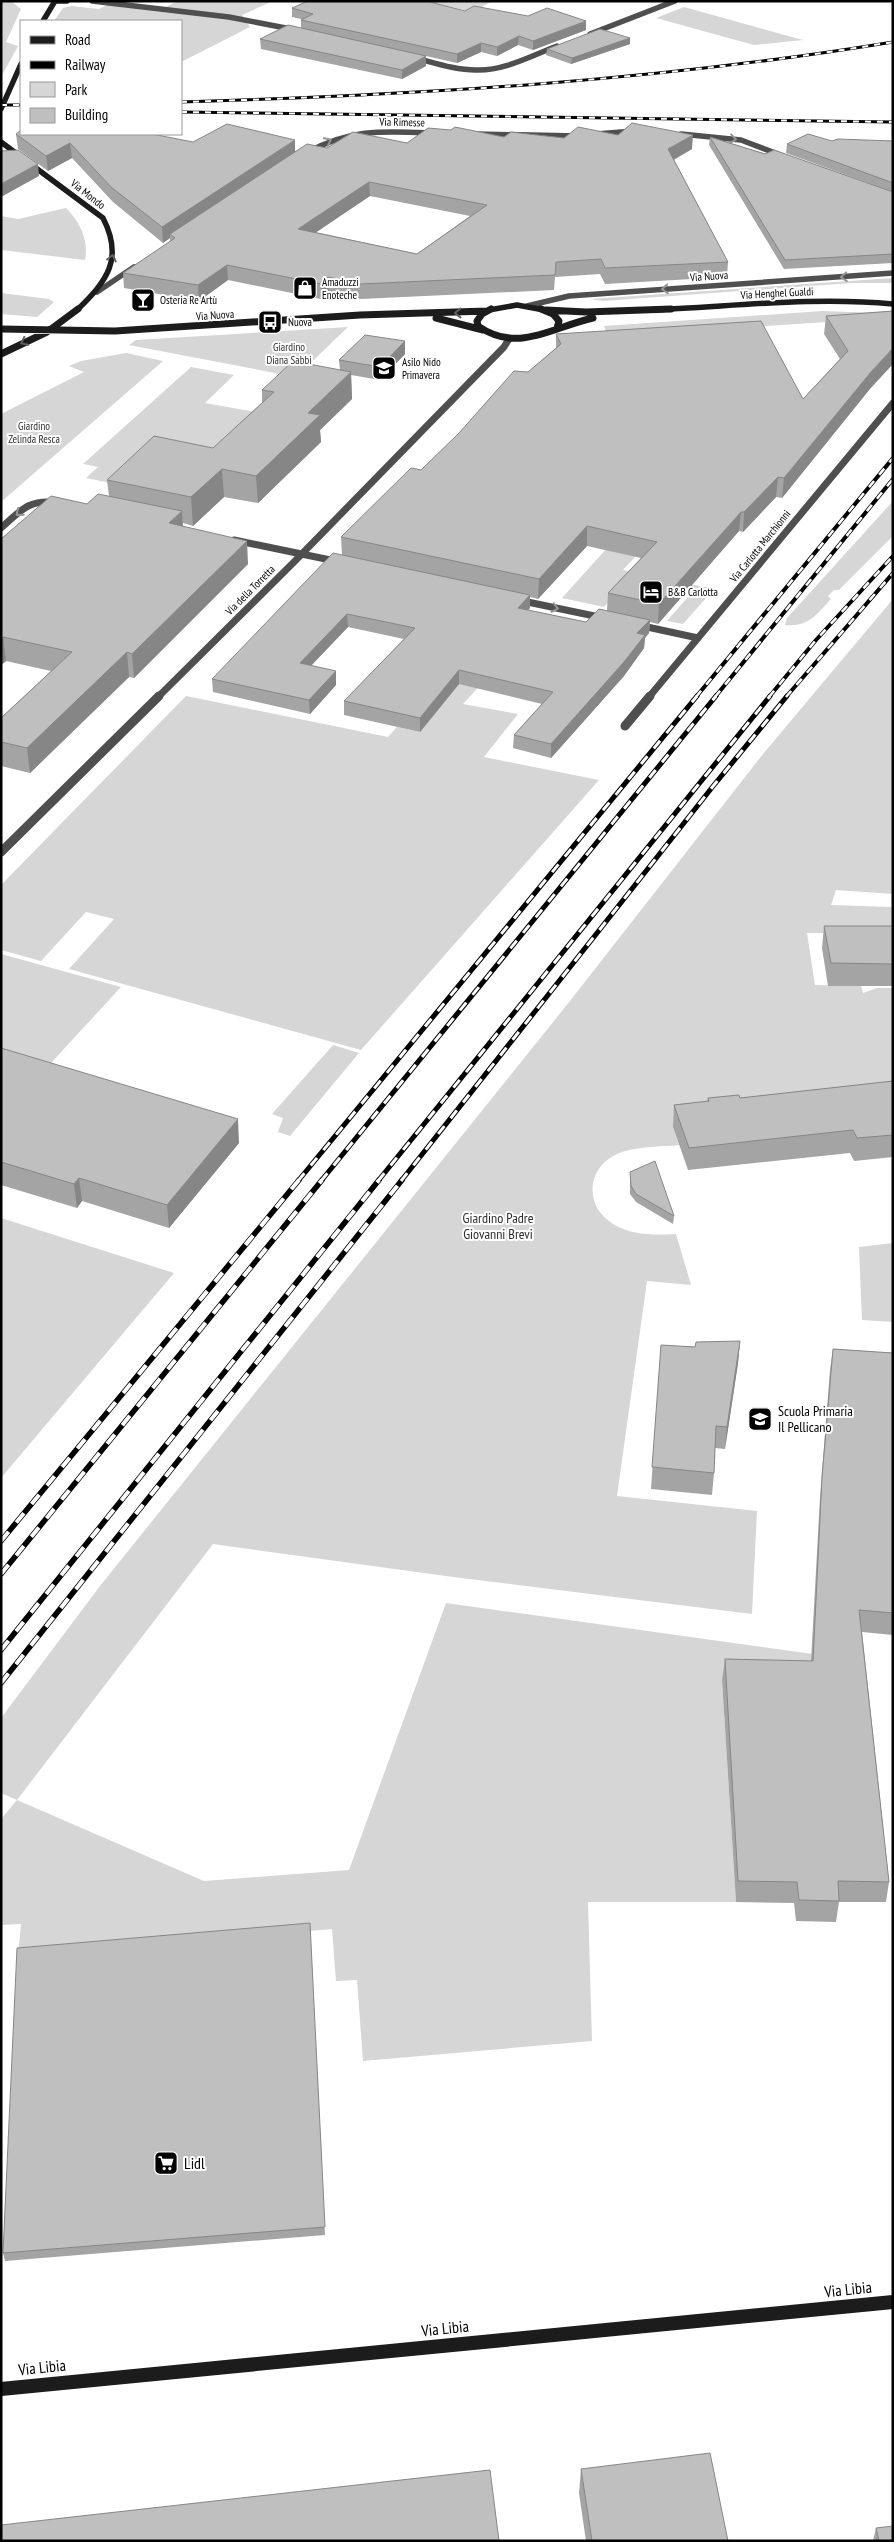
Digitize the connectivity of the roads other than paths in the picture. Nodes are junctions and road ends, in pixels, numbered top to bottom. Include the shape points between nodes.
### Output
1 (56, 1) edge
2 (67, 1) edge
3 (92, 1) edge
4 (675, 1) edge
5 (44, 20) edge
6 (307, 33) edge
7 (586, 35) edge
8 (568, 42) edge
9 (410, 57) edge
10 (20, 66) edge
11 (1, 109) edge
12 (642, 131) edge
13 (443, 133) edge
14 (675, 133) edge
15 (471, 134) edge
16 (1, 142) edge
17 (301, 156) edge
18 (791, 159) edge
19 (143, 261) edge
20 (893, 273) edge
21 (97, 292) junction
22 (893, 304) edge
23 (528, 306) junction
24 (487, 310) junction
25 (546, 310) junction
26 (662, 310) junction
27 (385, 314) junction
28 (557, 328) junction
29 (1, 329) edge
30 (483, 330) junction
31 (47, 331) junction
32 (509, 338) junction
33 (1, 354) edge
34 (893, 403) edge
35 (72, 506) edge
36 (1, 528) edge
37 (228, 539) edge
38 (302, 554) junction
39 (347, 564) edge
40 (506, 598) edge
41 (611, 620) edge
42 (630, 624) edge
43 (698, 638) junction
44 (625, 726) dead end
45 (1, 852) edge
46 (893, 2302) edge
47 (1, 2389) edge

1 - 2 main road
1 - 5 main road
3 - 6 street via 229,17
4 - 7 street
8 - 9 street via 484,70 458,68
10 - 11 main road
12 - 15 street via 572,136
17 -> 13 street, Via Rimesse via 351,132
14 -> 18 street via 741,140
21 -> 16 main road, Via Mondo via 111,266 114,250 108,225 56,182 16,157
19 - 21 street
20 -> 23 street, Via Nuova via 569,296
21 - 31 main road, Via Mondo
22 - 26 main road, Via Henghel Gualdi via 825,300
23 - 24 main road, Via Nuova via 510,305
23 - 25 main road, Via Henghel Gualdi
24 -> 27 main road, Via Nuova
24 - 30 main road via 477,322
25 - 26 main road, Via Henghel Gualdi via 572,313
25 - 28 main road via 556,316 559,321
26 - 28 main road, Via Henghel Gualdi via 581,319
27 - 30 main road, Via Nuova via 447,320
27 - 31 main road, Via Nuova via 152,330
28 - 32 main road, Via Henghel Gualdi via 540,336
29 - 31 main road, Via Nuova
30 - 32 main road, Via Nuova
31 -> 33 main road, Via Mondo
32 - 38 street, Via della Torretta via 504,348
34 - 43 street, Via Carlotta Marchionni
35 -> 36 street via 42,499 33,501
37 - 38 street
38 - 39 street
38 - 45 street, Via della Torretta
40 -> 41 street
42 - 43 street
43 - 44 street, Via Carlotta Marchionni
46 - 47 main road, Via Libia

